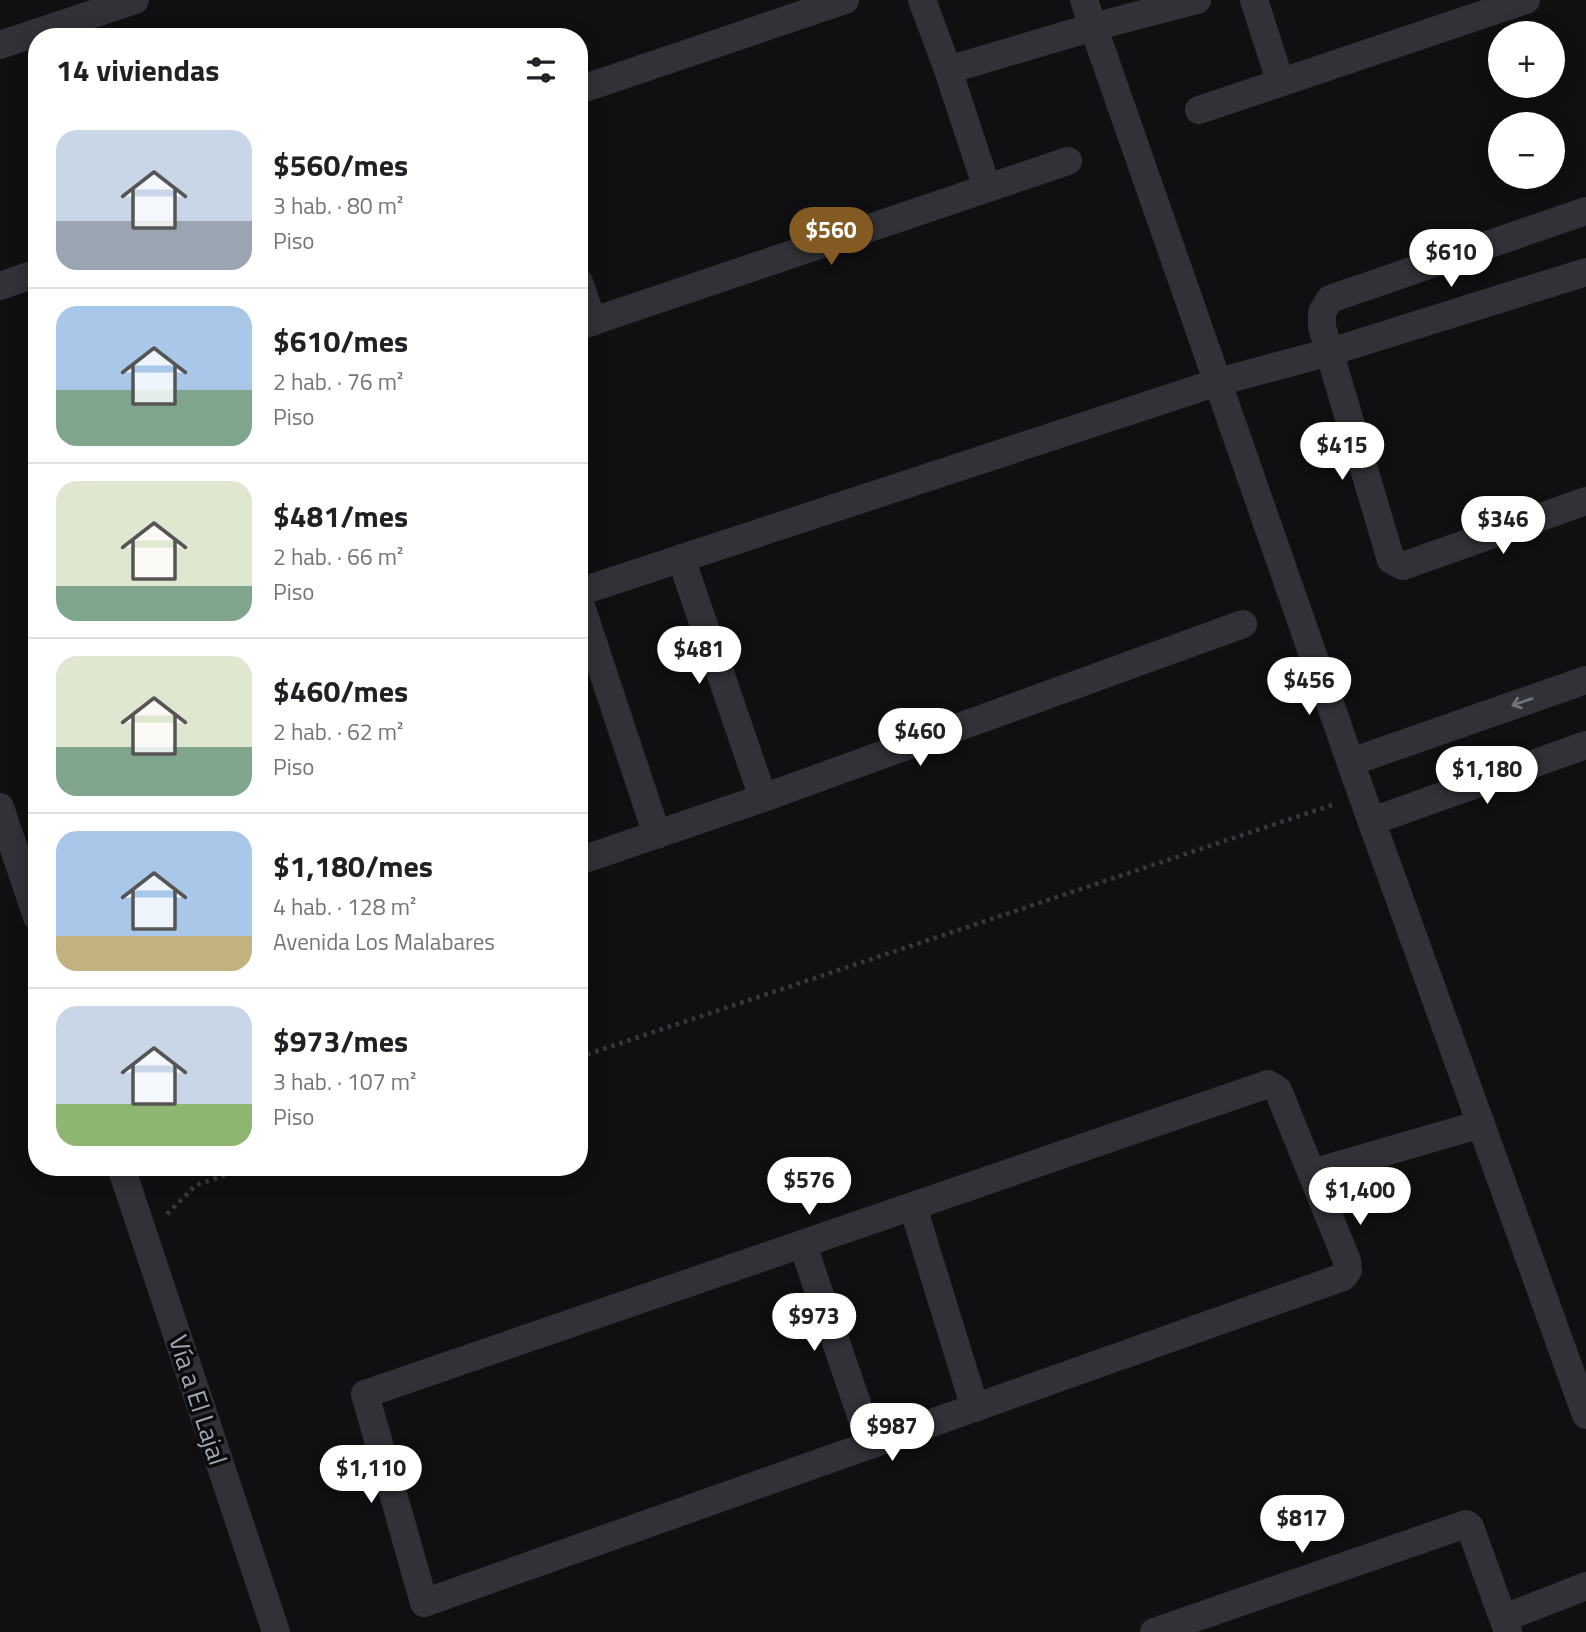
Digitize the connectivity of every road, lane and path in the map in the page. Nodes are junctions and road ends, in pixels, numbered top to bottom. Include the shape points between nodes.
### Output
1 (135, 0) edge
2 (845, 0) edge
3 (922, 0) edge
4 (1084, 0) edge
5 (1197, 0) edge
6 (1254, 0) edge
7 (1527, 0) edge
8 (1093, 27) junction
9 (51, 28) edge
10 (28, 36) edge
11 (0, 45) edge
12 (948, 70) junction
13 (1280, 81) junction
14 (588, 87) edge
15 (1199, 110) dead end
16 (1068, 161) dead end
17 (987, 188) junction
18 (1586, 211) edge
19 (1586, 272) edge
20 (28, 276) edge
21 (0, 286) edge
22 (588, 323) edge
23 (1330, 352) junction
24 (1218, 382) junction
25 (1586, 501) edge
26 (681, 558) junction
27 (588, 589) edge
28 (1244, 624) dead end
29 (588, 627) edge
30 (1586, 680) edge
31 (1586, 745) edge
32 (1351, 762) junction
33 (763, 799) junction
34 (0, 807) edge
35 (1367, 808) junction
36 (657, 835) junction
37 (588, 858) edge
38 (28, 890) edge
39 (588, 1054) edge
40 (1481, 1124) junction
41 (1312, 1173) junction
42 (124, 1176) edge
43 (222, 1176) edge
44 (913, 1207) junction
45 (144, 1237) junction
46 (803, 1245) junction
47 (975, 1408) junction
48 (1586, 1415) edge
49 (871, 1445) junction
50 (1586, 1586) edge
51 (1506, 1625) edge
52 (276, 1632) edge
53 (1154, 1632) edge

1 - 9 street
2 - 14 street
3 - 12 street
4 - 8 street
5 - 8 street
6 - 13 street
7 - 13 street
8 - 12 street
8 - 24 street
10 - 11 street
12 - 17 street
13 - 15 street
16 - 17 street
17 - 22 street
18 - 23 street via 1330,299 1322,312
19 - 23 street
20 - 21 street
23 - 24 street
23 - 25 street via 1391,560 1396,564 1403,566
24 - 26 street
24 - 32 street
26 - 27 street
26 - 33 street
28 - 33 street
29 - 36 street
30 -> 32 street
31 - 35 street
32 - 35 street
33 - 36 street
34 - 38 street
35 - 39 path
35 - 40 street
36 - 37 street
40 - 41 street
40 - 48 street
41 - 44 street via 1278,1090 1268,1084
41 - 47 street via 1347,1261 1343,1277
42 - 45 street, Vía a El Lajal
43 - 45 path via 196,1185
44 - 46 street
44 - 47 street
45 - 52 street, Vía a El Lajal
46 - 49 street
46 - 49 street via 365,1394 424,1603
47 - 49 street
50 - 51 street
51 - 53 street via 1466,1524

